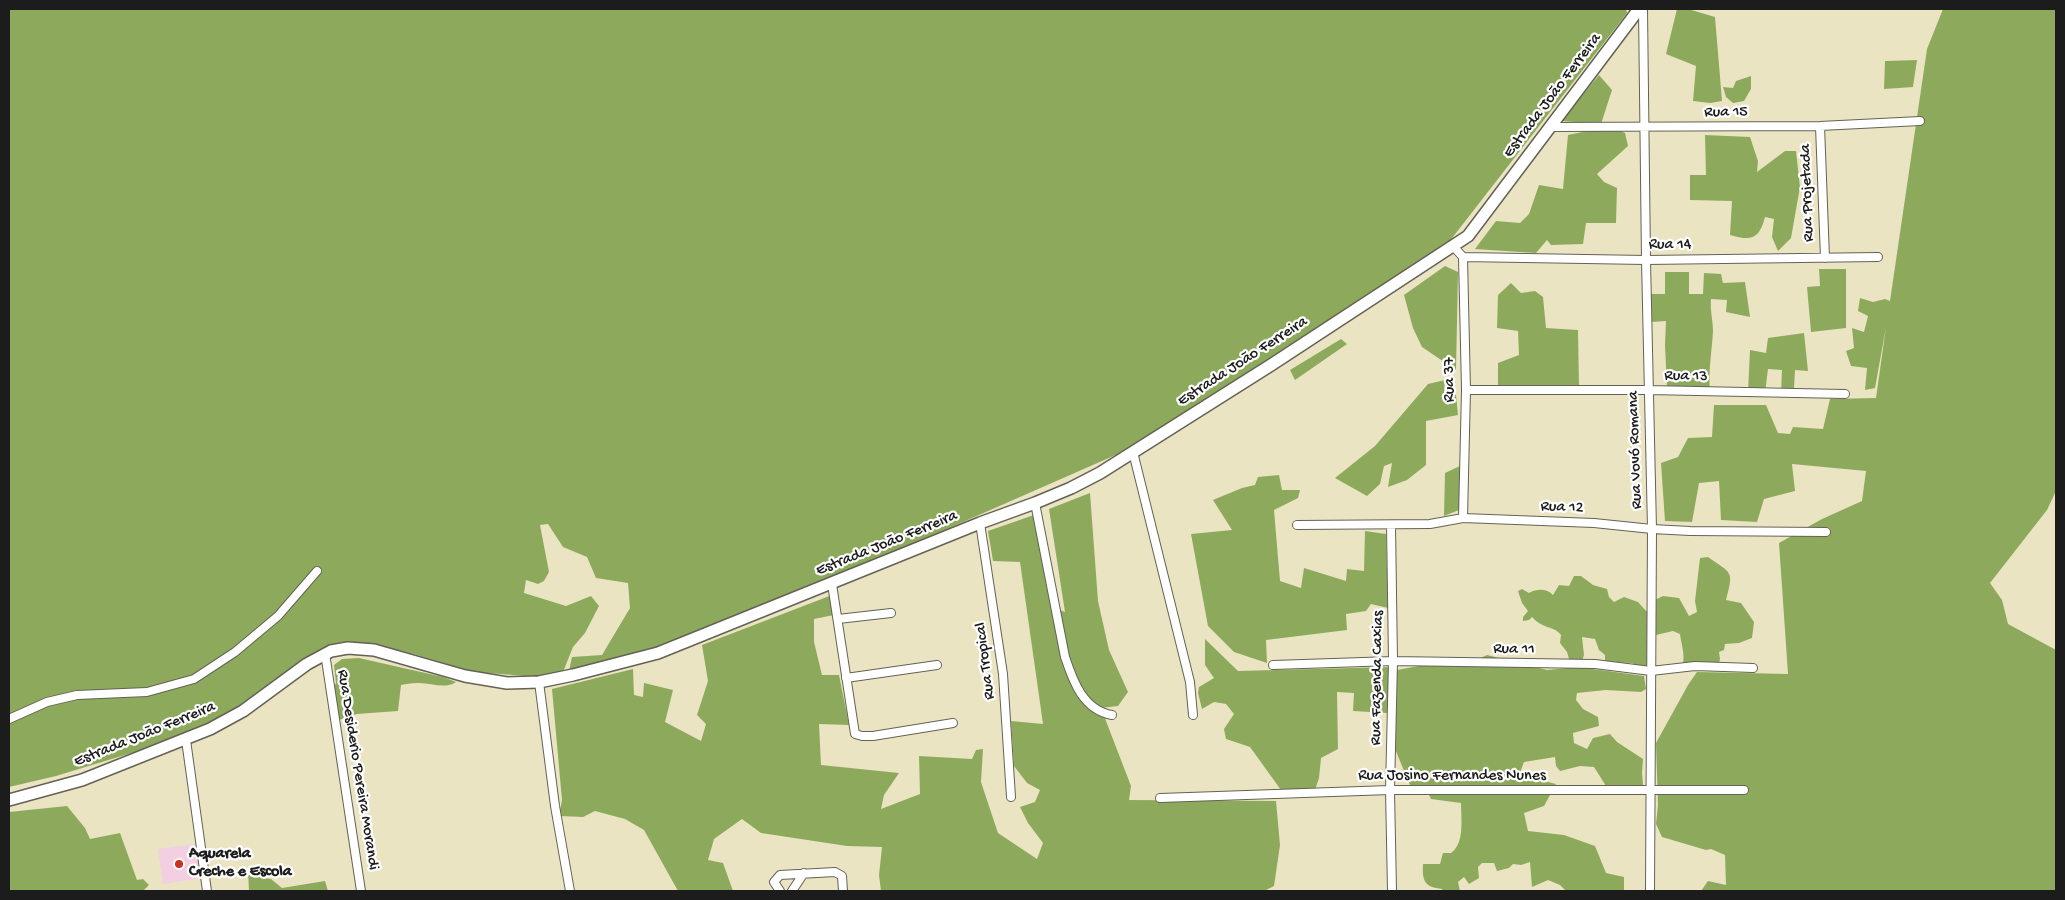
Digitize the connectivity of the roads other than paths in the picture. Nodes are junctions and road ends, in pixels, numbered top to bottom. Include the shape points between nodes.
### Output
1 (1641, 9) edge
2 (1920, 121) dead end
3 (1820, 126) junction
4 (1550, 127) junction
5 (1645, 128) junction
6 (1453, 246) junction
7 (1463, 256) junction
8 (1878, 257) dead end
9 (1825, 258) junction
10 (1646, 260) junction
11 (1466, 390) junction
12 (1648, 390) junction
13 (1845, 394) dead end
14 (1133, 452) junction
15 (1035, 503) junction
16 (1463, 518) junction
17 (980, 523) junction
18 (1297, 525) dead end
19 (1391, 525) junction
20 (1652, 530) junction
21 (1826, 532) dead end
22 (316, 571) dead end
23 (832, 584) junction
24 (892, 614) dead end
25 (838, 620) junction
26 (325, 654) junction
27 (1393, 661) junction
28 (937, 665) dead end
29 (1273, 665) dead end
30 (1753, 668) dead end
31 (1651, 671) junction
32 (846, 678) junction
33 (539, 682) junction
34 (1112, 715) dead end
35 (1193, 715) dead end
36 (9, 719) edge
37 (953, 723) dead end
38 (186, 740) junction
39 (1390, 790) junction
40 (1744, 790) dead end
41 (1650, 791) junction
42 (1011, 797) dead end
43 (1160, 798) dead end
44 (9, 800) edge
45 (804, 873) junction
46 (208, 891) edge
47 (361, 891) edge
48 (570, 891) edge
49 (780, 891) edge
50 (792, 891) edge
51 (843, 891) edge
52 (1392, 891) edge
53 (1650, 891) edge

1 - 4 street, Estrada João Ferreira
1 - 5 street, Rua Vovó Romana
2 - 3 street, Rua 15
3 - 5 street, Rua 15
3 - 9 street, Rua Projetada
4 - 5 street, Rua 15
4 - 6 street, Estrada João Ferreira via 1476,227
5 - 10 street, Rua Vovó Romana
6 - 7 street
6 - 14 street, Estrada João Ferreira
7 - 10 street, Rua 14
7 - 11 street, Rua 37
8 - 9 street, Rua 14
9 - 10 street, Rua 14
10 - 12 street, Rua Vovó Romana
11 - 12 street, Rua 13
11 - 16 street, Rua 37
12 - 13 street, Rua 13
12 - 20 street, Rua Vovó Romana
14 - 15 street, Estrada João Ferreira via 1086,480
14 - 35 street via 1190,682
15 - 17 street, Estrada João Ferreira
15 - 34 street via 1071,675 1087,702 1096,710
16 - 19 street, Rua 12 via 1430,524
16 - 20 street, Rua 12 via 1594,523
17 - 23 street, Estrada João Ferreira
17 - 42 street, Rua Tropical via 1003,674
18 - 19 street, Rua 12
19 - 27 street, Rua Fazenda Caxias
20 - 21 street, Rua 12
20 - 31 street, Rua Vovó Romana
22 - 36 street via 278,616 235,652 194,679 147,692 77,695 47,702
23 - 25 street
23 - 33 street, Estrada João Ferreira via 658,653
24 - 25 street
25 - 32 street
26 - 33 street, Estrada João Ferreira via 348,648 374,650 481,680
26 - 38 street, Estrada João Ferreira via 243,711
26 - 47 street, Rua Desiderio Pereira Morandi
27 - 29 street, Rua 11
27 - 31 street, Rua 11 via 1595,664
27 - 39 street, Rua Fazenda Caxias
28 - 32 street
30 - 31 street, Rua 11 via 1695,666
31 - 41 street, Rua Vovó Romana
32 - 37 street via 853,732 858,735 873,736
33 - 48 street
38 - 44 street, Estrada João Ferreira via 82,780
38 - 46 street
39 - 41 street, Rua Josino Fernandes Nunes
39 - 43 street, Rua Josino Fernandes Nunes
39 - 52 street, Rua Fazenda Caxias
40 - 41 street, Rua Josino Fernandes Nunes
41 - 53 street, Rua Vovó Romana
45 - 49 street via 777,876 774,883
45 - 50 street
45 - 51 street via 840,873

